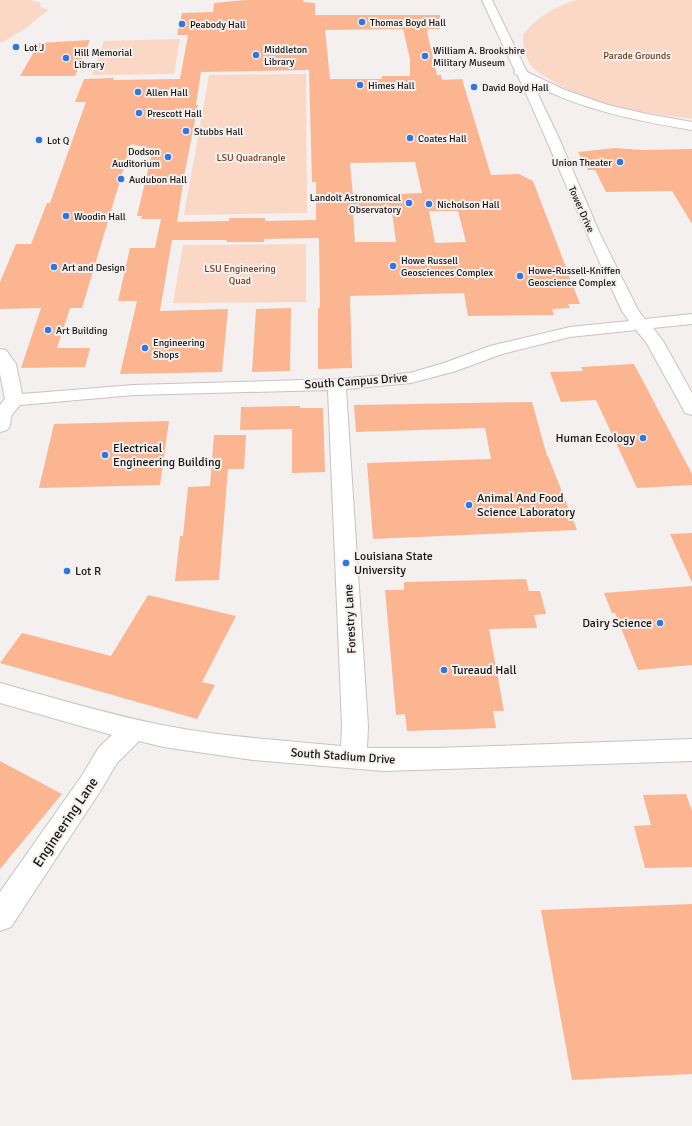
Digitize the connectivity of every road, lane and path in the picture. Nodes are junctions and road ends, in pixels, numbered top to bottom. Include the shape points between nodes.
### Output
1 (487, 0) edge
2 (520, 73) junction
3 (692, 126) edge
4 (692, 319) edge
5 (640, 324) junction
6 (0, 354) edge
7 (337, 384) junction
8 (14, 400) junction
9 (692, 410) edge
10 (0, 426) edge
11 (0, 693) edge
12 (134, 730) junction
13 (692, 750) edge
14 (353, 758) junction
15 (0, 918) edge

1 - 2 street, Tower Drive
2 - 3 street via 552,90 598,107 652,120
2 - 5 street, Tower Drive via 552,136 630,311
4 - 5 street, South Campus Drive
5 - 7 street, South Campus Drive via 570,332 496,350 411,378
5 - 9 street, Tower Drive via 654,341
6 - 8 street via 7,364
7 - 8 street, South Campus Drive via 134,390
7 - 14 street, Forestry Lane via 355,726
8 - 10 street via 2,415
11 - 12 street, South Stadium Drive
12 - 14 street, South Stadium Drive via 247,748
12 - 15 street, Engineering Lane via 108,755
13 - 14 street, South Stadium Drive via 437,759

